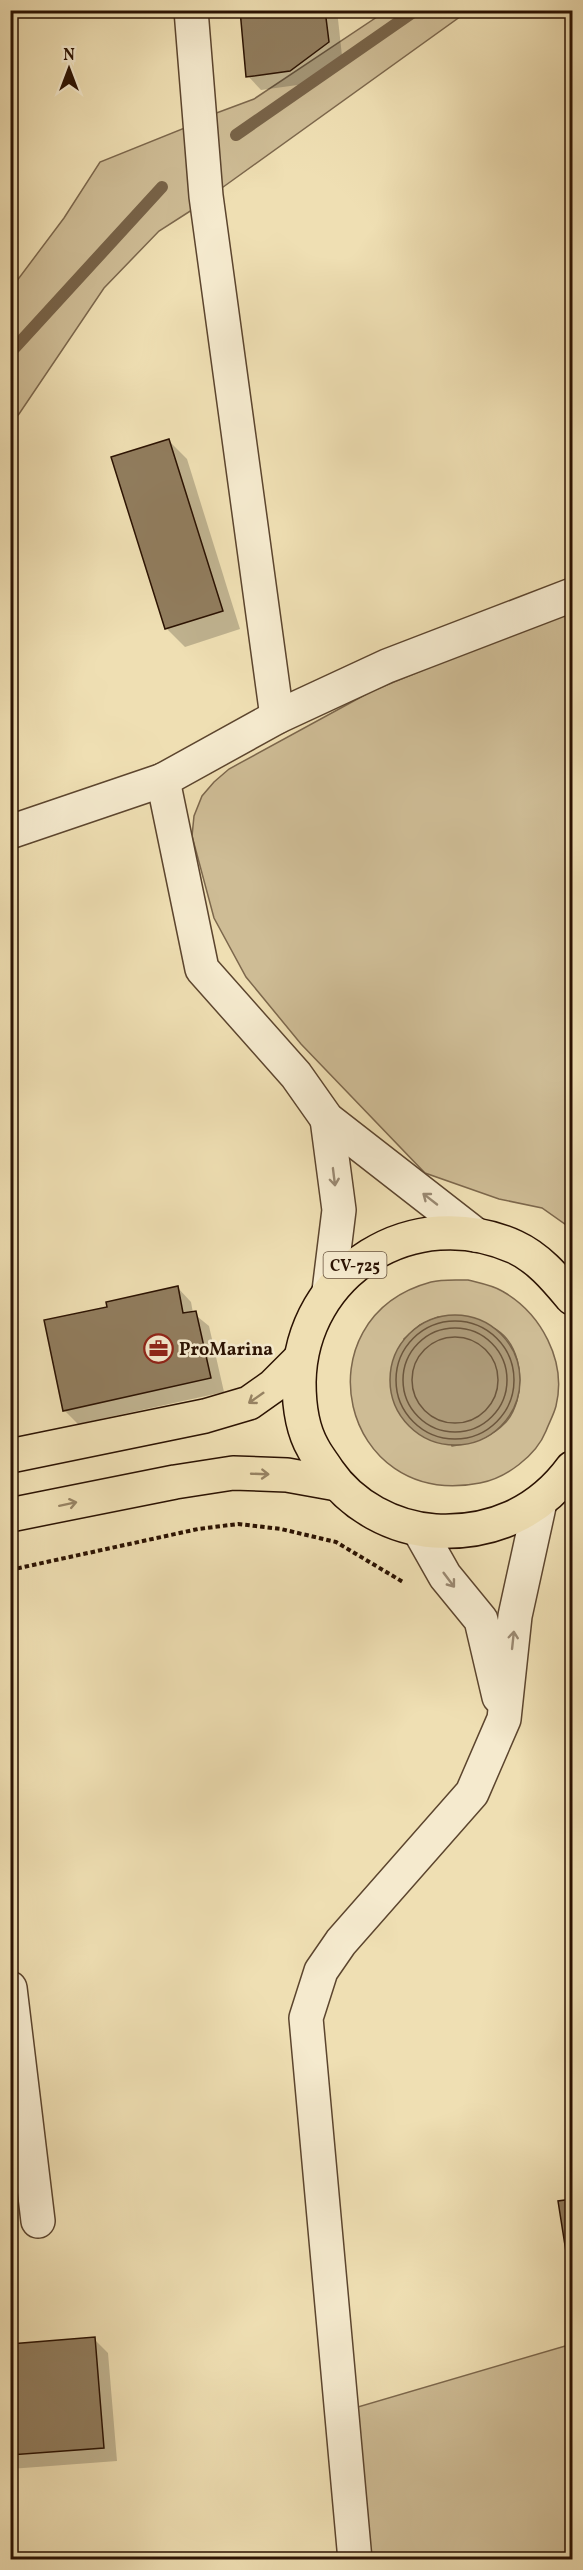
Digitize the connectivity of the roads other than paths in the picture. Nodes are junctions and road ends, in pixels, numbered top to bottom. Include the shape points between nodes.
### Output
1 (191, 10) edge
2 (573, 595) edge
3 (277, 717) junction
4 (163, 780) junction
5 (10, 832) edge
6 (327, 1119) junction
7 (476, 1235) junction
8 (562, 1276) edge
9 (329, 1291) junction
10 (573, 1298) edge
11 (300, 1359) junction
12 (10, 1456) edge
13 (573, 1468) edge
14 (338, 1484) junction
15 (540, 1502) junction
16 (10, 1515) edge
17 (419, 1530) junction
18 (504, 1719) junction
19 (10, 1988) edge
20 (38, 2221) dead end
21 (355, 2559) edge

1 - 3 street via 206,196
2 - 3 street via 387,666
3 - 4 street
4 - 5 street
4 - 6 street via 202,969 296,1074
7 -> 6 street
6 -> 9 street via 339,1210
7 - 8 main road, CV-725 via 516,1248
7 - 9 main road, CV-725 via 435,1233 394,1242 358,1262
8 - 10 main road, CV-725
9 - 11 main road, CV-725 via 310,1323
11 -> 12 main road, CV-725 via 249,1403 205,1416
11 - 14 main road, CV-725 via 299,1404 312,1447
13 - 15 main road, CV-725
16 -> 14 main road, CV-725 via 233,1473 287,1475
14 - 17 main road, CV-725 via 372,1512
15 - 17 main road, CV-725 via 503,1523 462,1532
18 -> 15 street via 515,1616
17 -> 18 street via 446,1576 481,1620
18 - 21 street via 472,1793 341,1942 321,1971 306,2018
19 - 20 street

